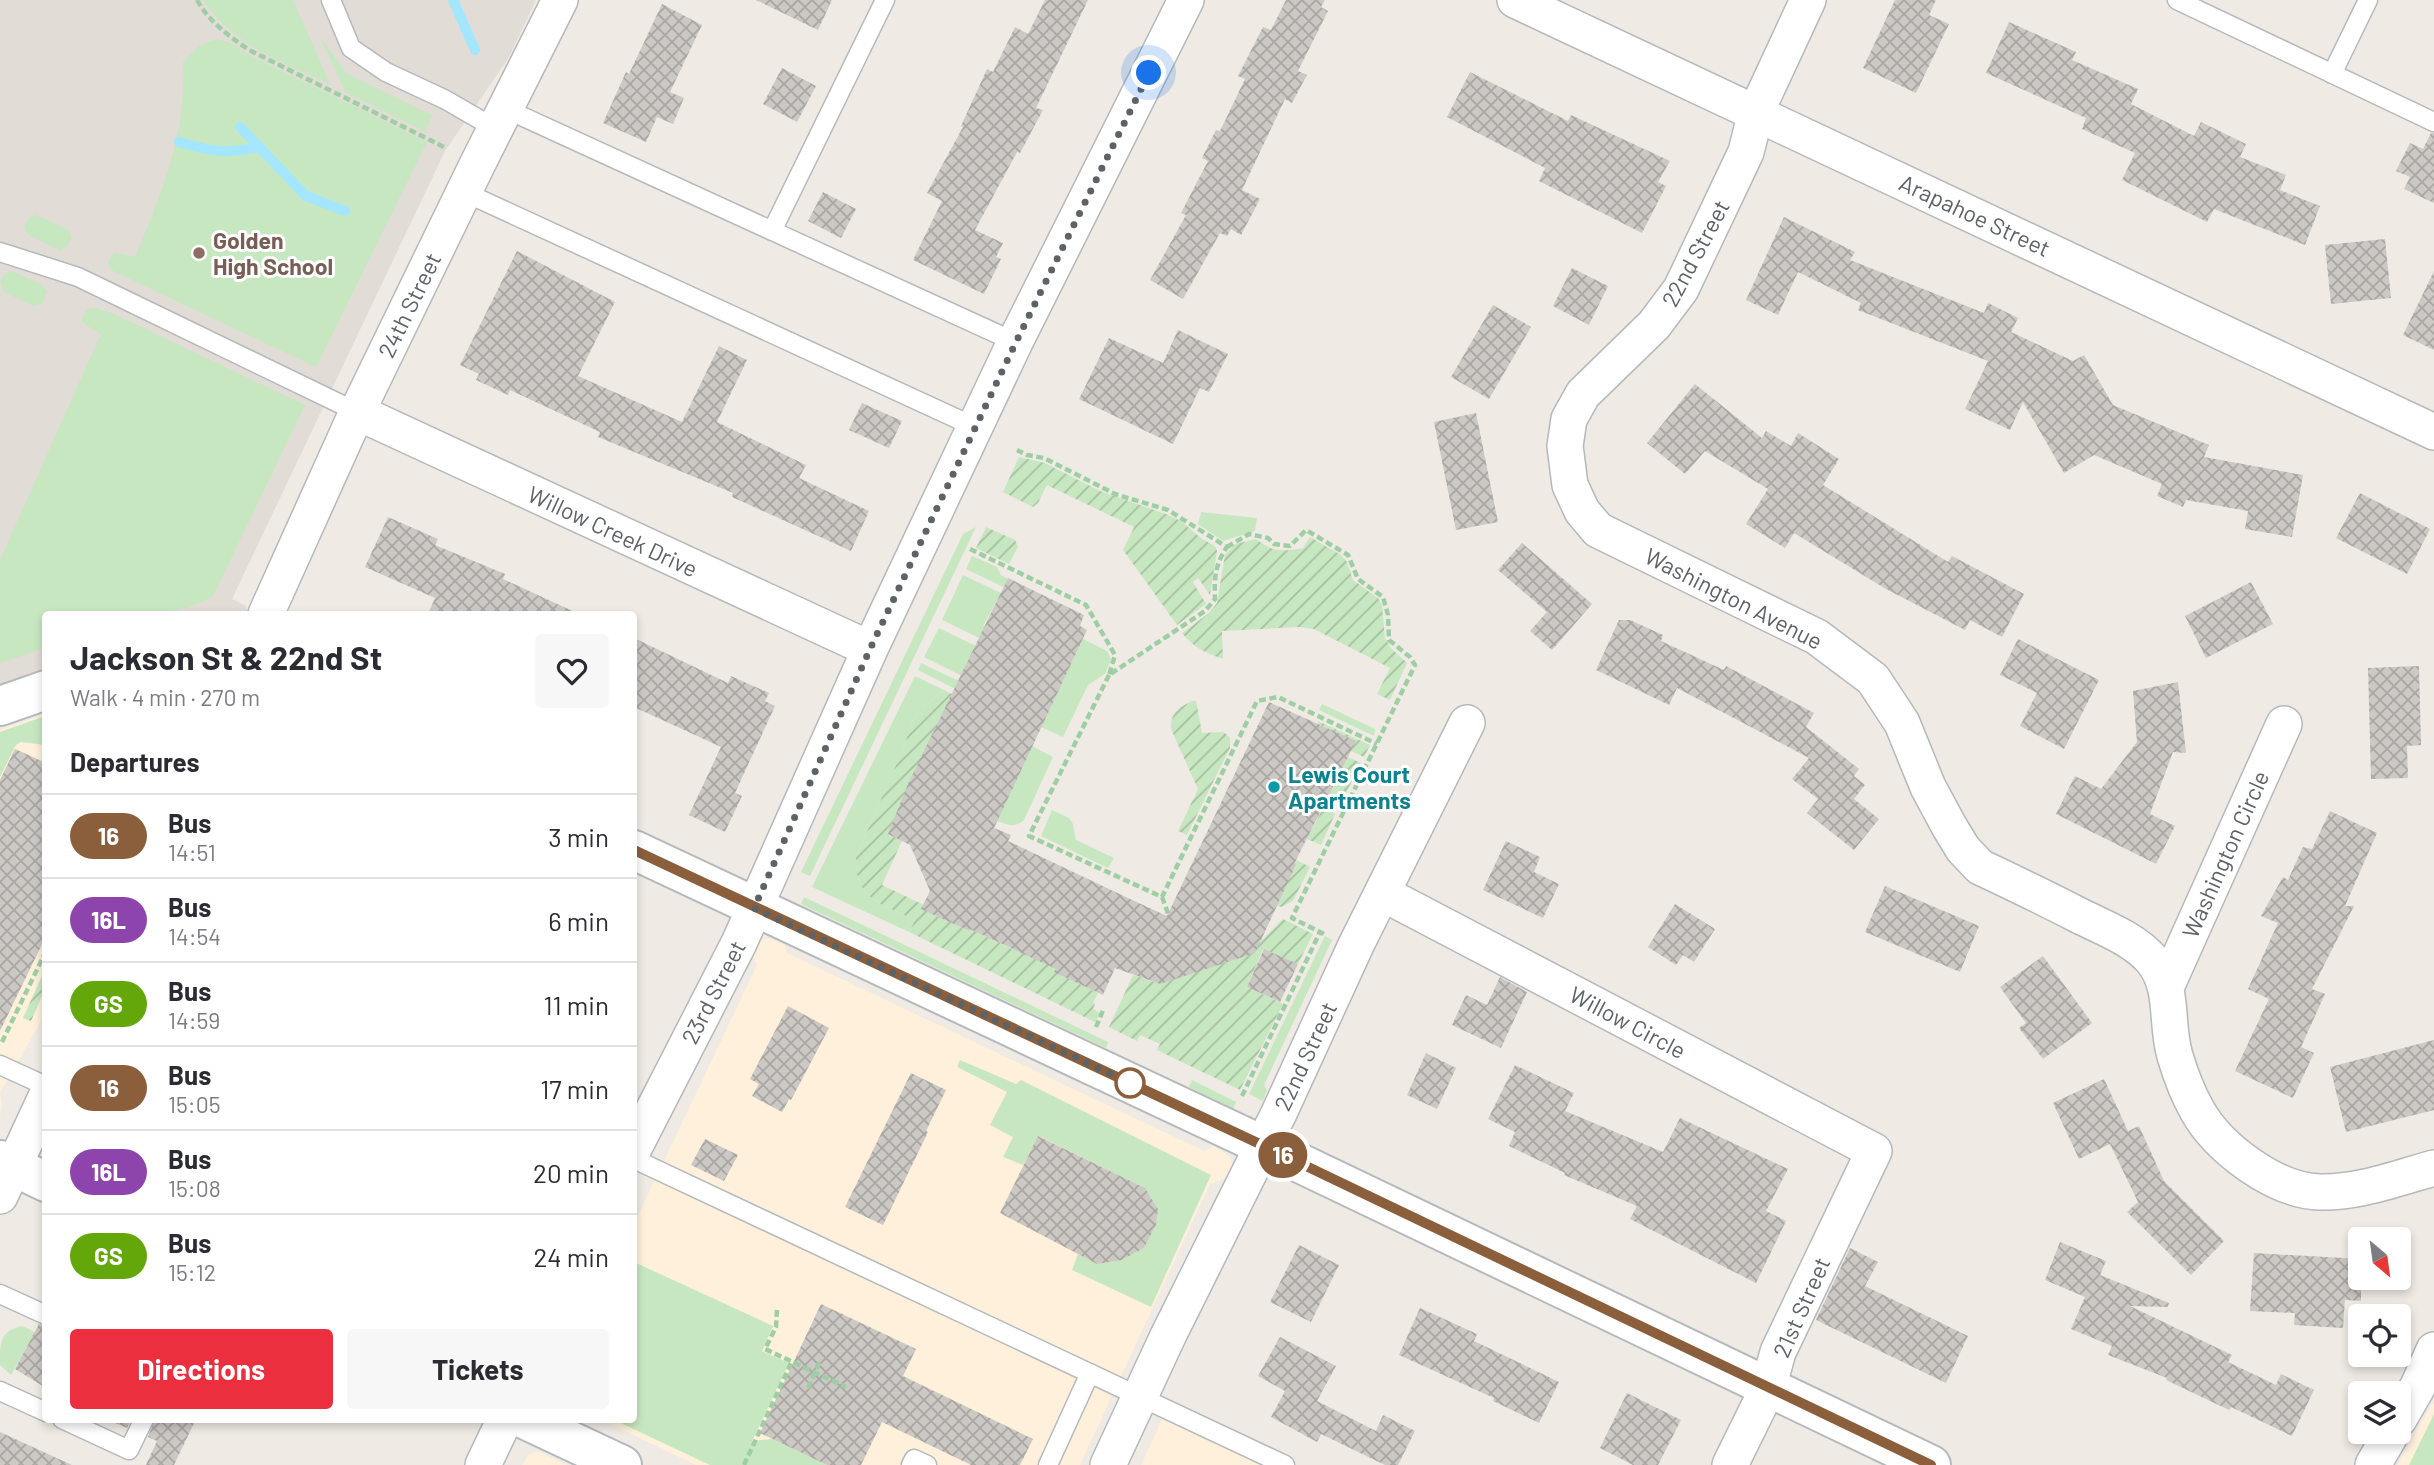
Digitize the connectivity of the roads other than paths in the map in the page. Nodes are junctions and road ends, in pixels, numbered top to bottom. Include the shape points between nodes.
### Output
1 (331, 0) edge
2 (560, 0) edge
3 (885, 0) edge
4 (1186, 0) edge
5 (1515, 0) edge
6 (1808, 0) edge
7 (2177, 0) edge
8 (2368, 0) edge
9 (2332, 74) junction
10 (1755, 112) junction
11 (501, 119) junction
12 (2434, 122) edge
13 (464, 192) junction
14 (772, 231) junction
15 (0, 252) edge
16 (1016, 342) junction
17 (357, 412) junction
18 (975, 427) junction
19 (2434, 432) edge
20 (1570, 485) joint
21 (267, 611) edge
22 (870, 649) junction
23 (42, 691) edge
24 (0, 706) edge
25 (1467, 723) dead end
26 (2284, 724) dead end
27 (637, 851) edge
28 (1382, 893) junction
29 (754, 908) junction
30 (2167, 985) junction
31 (0, 1065) edge
32 (42, 1084) edge
33 (42, 1107) edge
34 (637, 1142) edge
35 (1262, 1145) junction
36 (1874, 1150) joint
37 (637, 1160) edge
38 (2434, 1168) edge
39 (15, 1176) edge
40 (0, 1294) edge
41 (42, 1313) edge
42 (2434, 1350) edge
43 (1090, 1373) junction
44 (1768, 1388) junction
45 (2426, 1390) edge
46 (0, 1391) edge
47 (1139, 1397) junction
48 (2411, 1406) edge
49 (42, 1410) edge
50 (71, 1423) edge
51 (142, 1423) edge
52 (503, 1423) edge
53 (533, 1423) edge
54 (2385, 1444) edge
55 (483, 1465) edge
56 (622, 1465) edge
57 (911, 1465) edge
58 (927, 1465) edge
59 (1048, 1465) edge
60 (1108, 1465) edge
61 (1285, 1465) edge
62 (1730, 1465) edge
63 (1931, 1465) edge
64 (2373, 1465) edge

1 - 11 lane via 351,48 386,72
2 - 11 street, 24th Street
3 - 14 lane
4 - 16 street, 23rd Street
5 - 10 street, Arapahoe Street
6 - 10 street, 22nd Street
7 - 9 lane
8 - 9 lane
9 - 12 lane
10 - 19 street, Arapahoe Street
10 - 20 street, 22nd Street via 1746,152 1681,289 1654,325 1583,394 1569,419 1565,446
11 - 13 street, 24th Street
11 - 14 lane
13 - 17 street, 24th Street
13 - 18 lane
14 - 16 lane
15 - 17 lane via 78,277
16 - 18 street, 23rd Street
17 - 21 street, 24th Street
17 - 22 street, Willow Creek Drive
18 - 22 street, 23rd Street
20 - 30 street, Washington Avenue via 1582,511 1598,530 1817,637 1872,679 1902,723 1949,827 1980,867 2124,938 2151,959
22 - 29 street, 23rd Street
23 - 24 main road
25 - 28 street, 22nd Street
26 - 30 street, Washington Circle
27 - 29 main road
28 - 35 street, 22nd Street
28 - 36 street, Willow Circle
29 - 34 street, 23rd Street
29 - 35 main road
30 - 38 street, Washington Avenue via 2174,1054 2197,1110 2236,1155 2262,1173 2318,1192 2352,1190
31 - 32 lane
33 - 39 street
35 - 44 main road
35 - 47 street, 22nd Street
36 - 44 street, 21st Street via 1778,1352
37 - 43 lane
40 - 41 lane
42 - 45 street
43 - 47 lane
43 - 59 lane
44 - 62 street, 21st Street
44 - 63 main road
45 - 48 street
46 - 49 lane
47 - 60 street, 22nd Street
47 - 61 lane
50 - 51 lane via 129,1450
52 - 55 street
53 - 56 main road
54 - 64 street
57 - 58 lane via 914,1459

